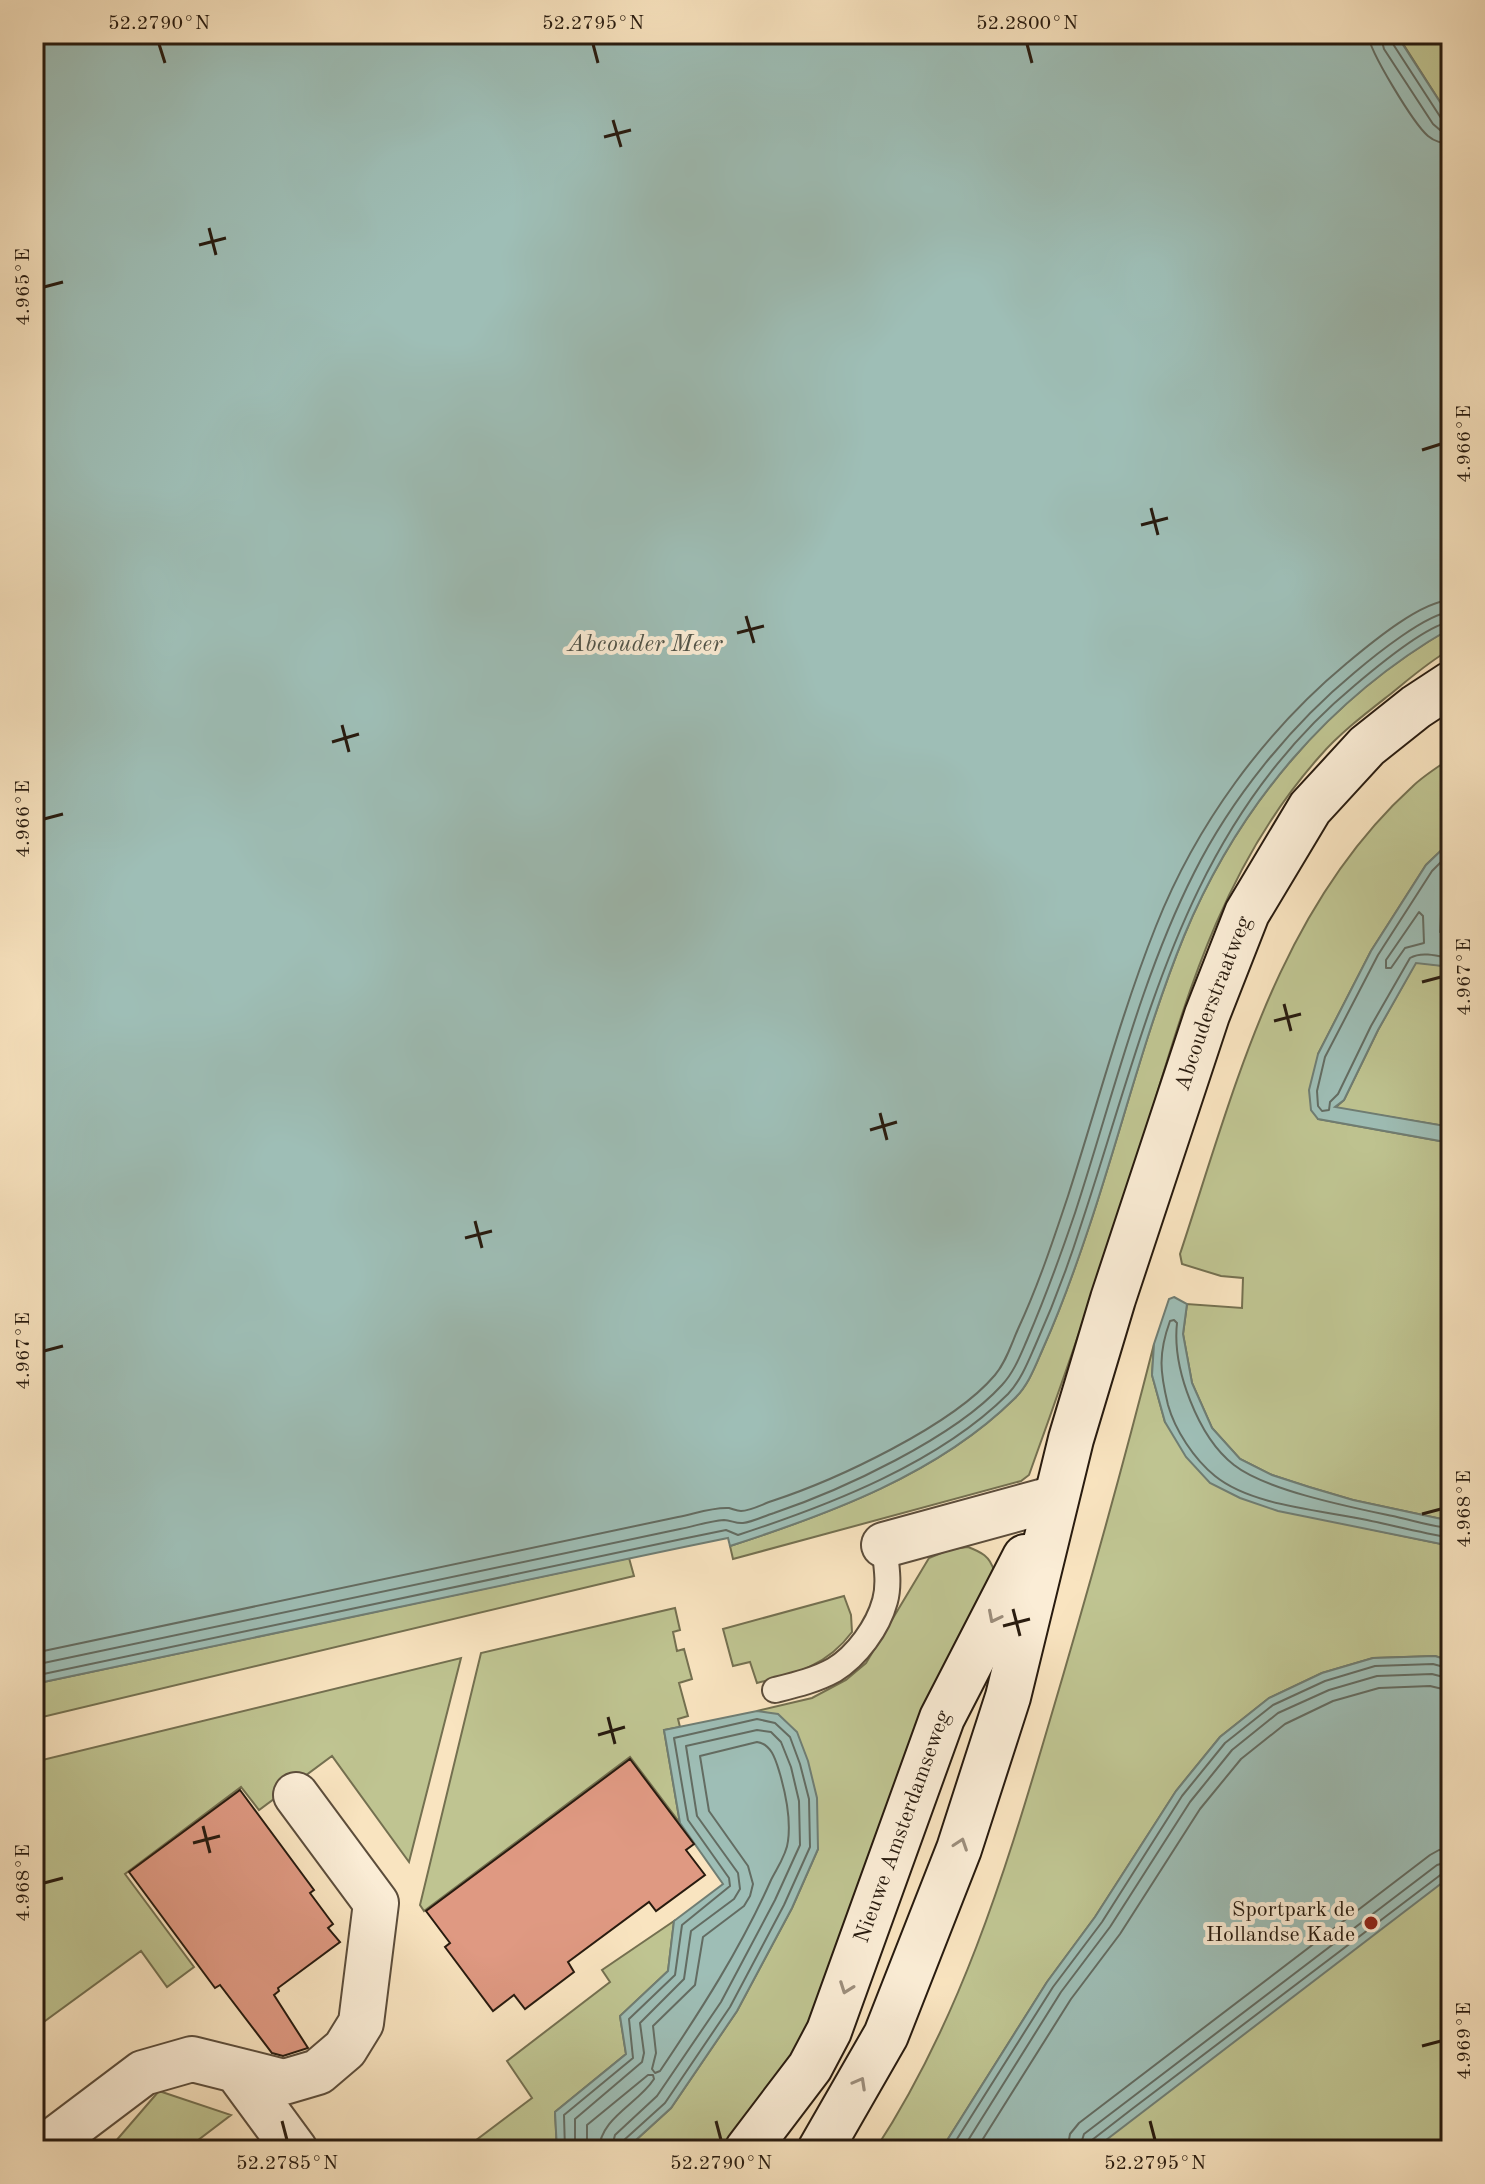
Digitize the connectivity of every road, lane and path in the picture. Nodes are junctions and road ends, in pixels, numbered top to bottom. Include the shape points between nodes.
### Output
1 (1451, 684) edge
2 (1085, 1391) joint
3 (1056, 1498) junction
4 (884, 1545) joint
5 (775, 1690) dead end
6 (296, 1795) dead end
7 (237, 2071) junction
8 (41, 2150) edge
9 (295, 2150) edge
10 (747, 2150) edge
11 (820, 2150) edge

1 - 2 street, Abcouderstraatweg via 1367,746 1310,808 1247,913 1207,1015
2 - 3 street, Nieuwe Amsterdamseweg
3 - 4 street
3 -> 10 street, Nieuwe Amsterdamseweg via 942,1718 829,2031 810,2067
11 -> 3 street, Nieuwe Amsterdamseweg via 886,2035 954,1863 1008,1697
4 - 5 lane via 885,1600 862,1644 836,1669
6 - 7 street via 376,1903 361,2023 345,2049 318,2072 284,2082
7 - 8 street via 192,2059 143,2073
7 - 9 street

